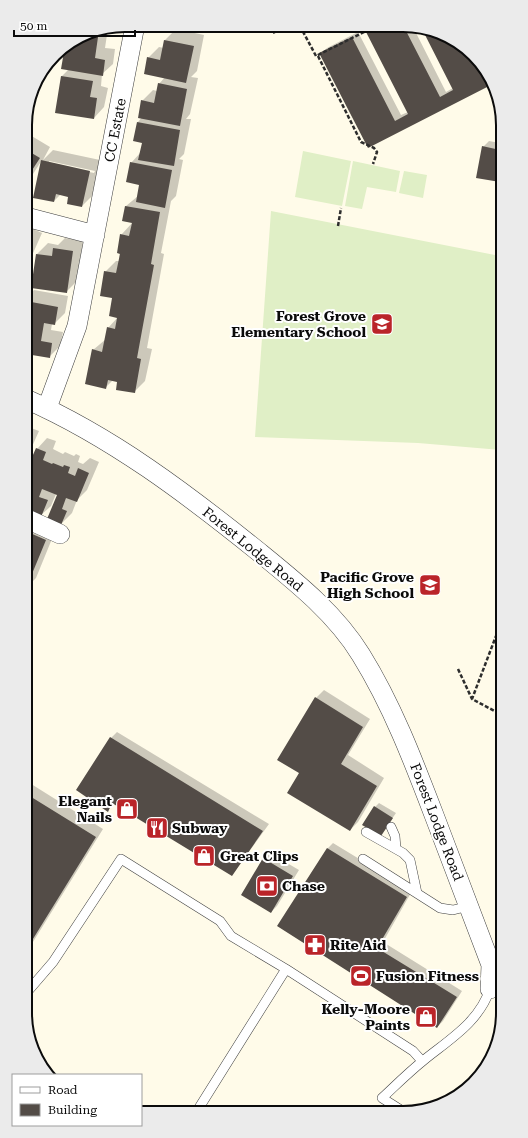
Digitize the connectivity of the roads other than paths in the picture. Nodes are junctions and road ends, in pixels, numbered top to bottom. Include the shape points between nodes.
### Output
1 (134, 32) edge
2 (32, 219) edge
3 (94, 235) junction
4 (32, 402) edge
5 (47, 408) junction
6 (32, 521) edge
7 (60, 534) dead end
8 (391, 827) dead end
9 (366, 832) dead end
10 (396, 849) junction
11 (363, 859) dead end
12 (417, 893) junction
13 (469, 906) junction
14 (286, 969) junction
15 (32, 986) edge
16 (490, 989) joint
17 (422, 1062) junction
18 (200, 1106) edge
19 (395, 1106) edge

1 - 3 street, CC Estate
2 - 3 street
3 - 5 street, CC Estate via 77,326
4 - 5 street, Forest Lodge Road
5 - 13 street, Forest Lodge Road via 89,431 188,496 301,586 348,635 404,736
6 - 7 street
8 - 10 lane
9 - 10 lane
10 - 12 lane via 410,860
11 - 12 lane
12 - 13 lane via 440,908 453,910
13 - 16 street, Forest Lodge Road via 490,965
14 - 15 lane via 231,936 220,920 121,859 53,962
14 - 17 lane via 413,1051
14 - 18 lane
16 - 17 lane via 486,1002 471,1023
17 - 19 lane via 382,1098

